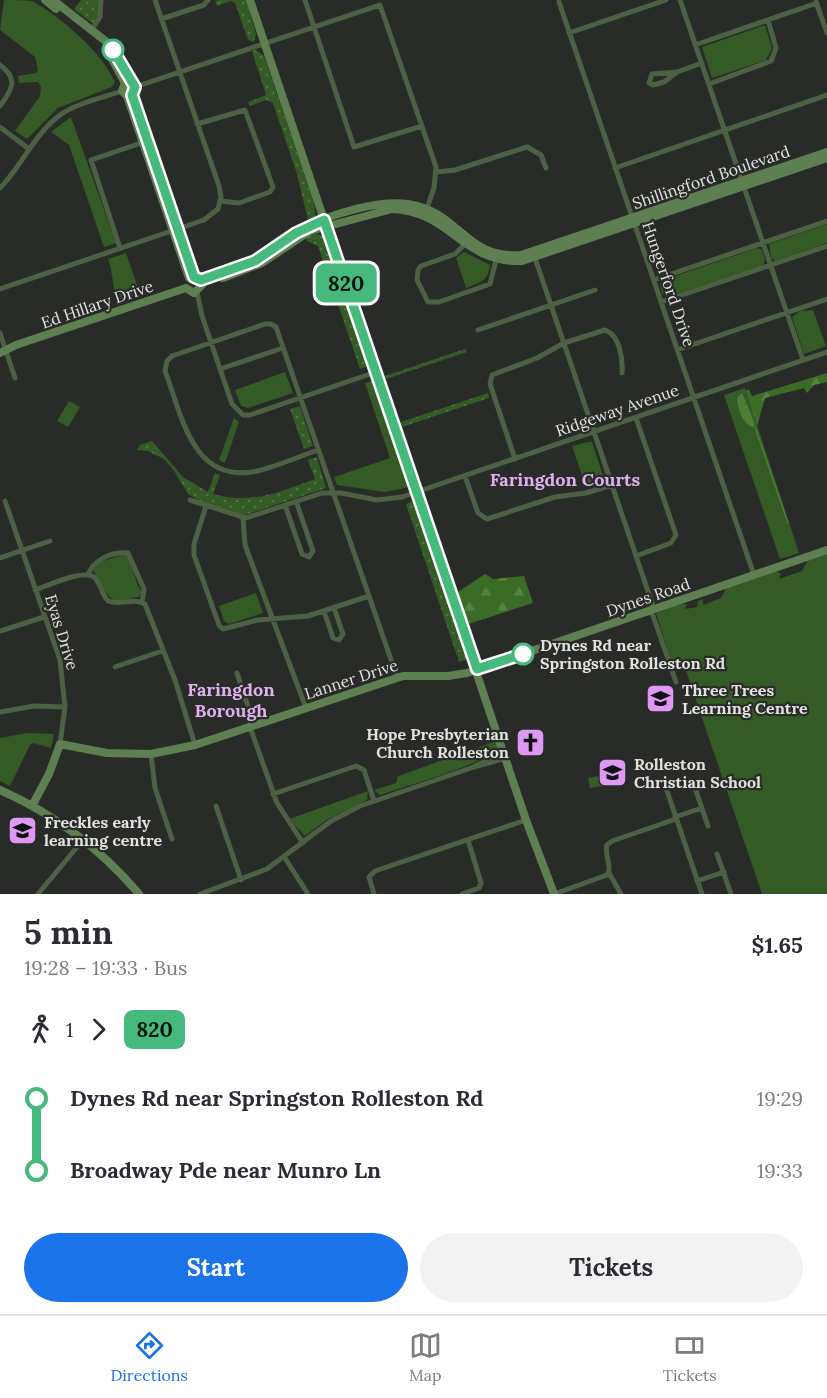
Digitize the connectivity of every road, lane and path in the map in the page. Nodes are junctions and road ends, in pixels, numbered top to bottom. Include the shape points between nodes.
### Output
1 (45, 0) edge
2 (53, 0) edge
3 (101, 0) edge
4 (155, 0) edge
5 (208, 0) edge
6 (250, 0) edge
7 (305, 0) edge
8 (666, 0) edge
9 (680, 0) edge
10 (559, 2) dead end
11 (816, 2) edge
12 (161, 19) junction
13 (768, 20) junction
14 (314, 27) junction
15 (91, 31) junction
16 (569, 33) junction
17 (827, 33) edge
18 (264, 43) junction
19 (696, 45) junction
20 (702, 63) junction
21 (0, 65) edge
22 (180, 72) junction
23 (677, 72) junction
24 (709, 84) junction
25 (129, 89) junction
26 (827, 94) edge
27 (0, 106) edge
28 (197, 124) junction
29 (422, 126) junction
30 (2, 129) edge
31 (724, 131) junction
32 (0, 137) edge
33 (145, 142) junction
34 (29, 149) junction
35 (827, 152) edge
36 (827, 158) edge
37 (546, 168) dead end
38 (615, 168) junction
39 (436, 172) junction
40 (743, 184) junction
41 (0, 188) edge
42 (220, 201) junction
43 (425, 211) junction
44 (633, 221) junction
45 (827, 221) edge
46 (326, 224) junction
47 (175, 230) junction
48 (606, 230) junction
49 (763, 243) junction
50 (464, 245) junction
51 (827, 246) edge
52 (120, 248) junction
53 (536, 258) junction
54 (496, 260) junction
55 (771, 266) junction
56 (196, 280) junction
57 (654, 280) junction
58 (186, 288) junction
59 (0, 289) edge
60 (595, 290) dead end
61 (197, 292) junction
62 (827, 299) edge
63 (661, 302) junction
64 (551, 305) junction
65 (787, 313) junction
66 (478, 330) dead end
67 (0, 333) edge
68 (211, 343) junction
69 (564, 344) junction
70 (283, 348) junction
71 (3, 350) edge
72 (677, 350) junction
73 (827, 352) edge
74 (803, 360) junction
75 (220, 369) junction
76 (376, 372) junction
77 (622, 373) dead end
78 (15, 378) dead end
79 (300, 398) junction
80 (694, 398) junction
81 (636, 418) junction
82 (594, 432) junction
83 (318, 450) junction
84 (515, 459) junction
85 (465, 476) junction
86 (612, 485) junction
87 (333, 492) junction
88 (416, 492) junction
89 (190, 500) dead end
90 (5, 501) dead end
91 (296, 501) junction
92 (285, 505) junction
93 (206, 506) junction
94 (243, 518) junction
95 (307, 533) junction
96 (296, 536) junction
97 (50, 541) dead end
98 (827, 550) edge
99 (22, 551) junction
100 (636, 556) junction
101 (0, 558) edge
102 (88, 574) junction
103 (754, 575) junction
104 (35, 590) junction
105 (369, 596) junction
106 (142, 602) junction
107 (334, 608) junction
108 (652, 610) junction
109 (324, 611) junction
110 (44, 617) junction
111 (273, 619) junction
112 (0, 632) edge
113 (162, 651) junction
114 (115, 667) dead end
115 (477, 669) junction
116 (237, 673) dead end
117 (397, 677) junction
118 (676, 682) dead end
119 (65, 707) junction
120 (306, 708) junction
121 (0, 712) edge
122 (252, 726) junction
123 (60, 744) junction
124 (195, 745) junction
125 (151, 754) junction
126 (505, 755) junction
127 (666, 788) dead end
128 (0, 790) edge
129 (696, 791) dead end
130 (273, 794) junction
131 (375, 801) junction
132 (32, 806) junction
133 (216, 806) dead end
134 (702, 808) junction
135 (676, 818) junction
136 (526, 820) junction
137 (708, 826) dead end
138 (172, 839) dead end
139 (83, 840) junction
140 (468, 840) junction
141 (303, 843) junction
142 (717, 854) dead end
143 (285, 858) junction
144 (724, 872) junction
145 (609, 873) junction
146 (241, 880) junction
147 (697, 881) junction
148 (38, 894) edge
149 (139, 894) edge
150 (200, 894) edge
151 (308, 894) edge
152 (374, 894) edge
153 (462, 894) edge
154 (554, 894) edge
155 (621, 894) edge
156 (702, 894) edge
157 (731, 894) edge

1 - 15 street
2 - 15 street
3 - 15 street via 100,17
4 - 12 street
5 - 12 street via 204,5
6 - 18 street
7 - 14 street
8 - 16 street
9 - 19 street
10 - 16 street, Hungerford Drive
11 - 13 street
11 - 17 street
12 - 22 street
13 - 19 street
13 - 24 street via 776,48 771,61
14 - 18 street
14 - 29 street via 380,5
14 - 29 street via 354,147
15 - 25 street via 111,55
16 - 38 street, Hungerford Drive
18 - 22 street
18 - 46 street
19 - 20 street
20 - 23 street
20 - 24 street
21 - 27 street via 10,73 13,82
22 - 25 street
22 - 28 street
23 - 23 street via 661,84 649,83 652,74
24 - 31 street
25 - 33 street
25 - 34 street via 62,114
26 - 31 street
28 - 42 street via 219,186
28 - 42 street via 245,110 273,187 270,192 239,203
29 - 39 street
30 - 32 street
30 - 34 street
31 - 38 street
31 - 40 street
33 - 47 street
33 - 52 street via 90,160
34 - 41 street
35 - 40 street, Shillingford Boulevard
36 - 40 street, Shillingford Boulevard
37 - 39 street via 541,155 527,147 455,170
38 - 44 street, Hungerford Drive
39 - 43 street
40 - 44 street, Shillingford Boulevard
40 - 49 street
42 - 47 street via 212,216
43 - 46 street, Shillingford Boulevard via 408,203 391,202
43 - 48 street, Shillingford Boulevard via 443,217 480,248 505,255
43 - 50 street, Shillingford Boulevard
44 - 48 street, Shillingford Boulevard
44 - 57 street, Hungerford Drive
45 - 49 street
46 - 56 street via 296,233 255,261
46 - 76 street
47 - 52 street
47 - 56 street
48 - 53 street, Shillingford Boulevard
49 - 55 street
49 - 57 street
50 - 54 street, Shillingford Boulevard
50 - 54 street via 455,254 418,270 417,280 428,302 439,302 490,284
51 - 55 street
52 - 59 street
53 - 54 street, Shillingford Boulevard
53 - 64 street
55 - 63 street
55 - 65 street
56 - 58 street
56 - 61 street
57 - 63 street, Hungerford Drive
58 - 61 street
58 - 71 street, Ed Hillary Drive
60 - 64 street
61 - 68 street
62 - 65 street
63 - 72 street, Hungerford Drive
64 - 66 street
64 - 69 street
65 - 72 street
65 - 74 street
67 - 71 street
68 - 70 street via 265,324 274,325
68 - 75 street
68 - 83 street via 172,356 165,368 186,431 204,457 225,470 250,472
69 - 77 street via 609,331 623,362
69 - 82 street
69 - 84 street via 490,377
70 - 75 street
70 - 79 street
71 - 78 street
72 - 80 street, Hungerford Drive
73 - 74 street, Ridgeway Avenue
74 - 80 street, Ridgeway Avenue
75 - 79 street via 233,407 243,415
76 - 79 street
76 - 88 street
79 - 83 street
80 - 81 street, Ridgeway Avenue
80 - 103 street, Hungerford Drive
81 - 82 street, Ridgeway Avenue
81 - 100 street via 676,536 671,543
82 - 84 street, Ridgeway Avenue
82 - 86 street
83 - 87 street
84 - 85 street, Ridgeway Avenue
85 - 86 street via 478,513 487,519 555,496
85 - 88 street, Ridgeway Avenue
86 - 100 street
87 - 88 street, Ridgeway Avenue via 383,500
87 - 91 street
87 - 105 street
88 - 115 street
89 - 93 street
90 - 99 street, Eyas Drive
91 - 92 street
91 - 95 street
92 - 94 street
92 - 96 street
93 - 94 street
93 - 111 street via 193,552 220,626 227,629
94 - 111 street via 245,544
95 - 96 street
95 - 96 street via 313,551 309,557 302,554
97 - 99 street
98 - 103 street, Dynes Road
99 - 101 street
99 - 104 street, Eyas Drive
100 - 108 street
102 - 104 street
102 - 106 street via 96,579 108,601
102 - 106 street via 94,562 128,553 144,589
103 - 108 street, Dynes Road
104 - 110 street, Eyas Drive
105 - 107 street
105 - 117 street
106 - 113 street via 153,620
107 - 109 street
107 - 109 street via 343,634 339,640 333,638
108 - 115 street, Dynes Road
108 - 118 street
109 - 111 street
110 - 112 street
110 - 119 street, Eyas Drive via 60,660
111 - 120 street
113 - 114 street
113 - 124 street
115 - 117 street, Lanner Drive via 453,676
115 - 126 street
116 - 122 street
117 - 120 street, Lanner Drive
119 - 121 street via 34,706
119 - 123 street, Eyas Drive
120 - 122 street, Lanner Drive
122 - 124 street, Lanner Drive
122 - 130 street
123 - 125 street, Lanner Drive via 107,753
123 - 132 street, Eyas Drive
124 - 125 street, Lanner Drive
125 - 138 street via 155,788
126 - 131 street
126 - 136 street
127 - 135 street
128 - 132 street
129 - 134 street
130 - 131 street via 356,766 364,770
130 - 141 street
131 - 141 street via 339,816
132 - 139 street
133 - 146 street
134 - 135 street
134 - 137 street
135 - 145 street via 607,845
135 - 147 street
136 - 140 street
136 - 154 street
139 - 148 street
139 - 149 street
140 - 152 street via 375,871 369,880
140 - 153 street via 482,883
141 - 143 street
142 - 144 street
143 - 146 street
143 - 151 street
144 - 147 street
144 - 157 street
145 - 154 street
145 - 155 street
146 - 150 street
147 - 156 street

